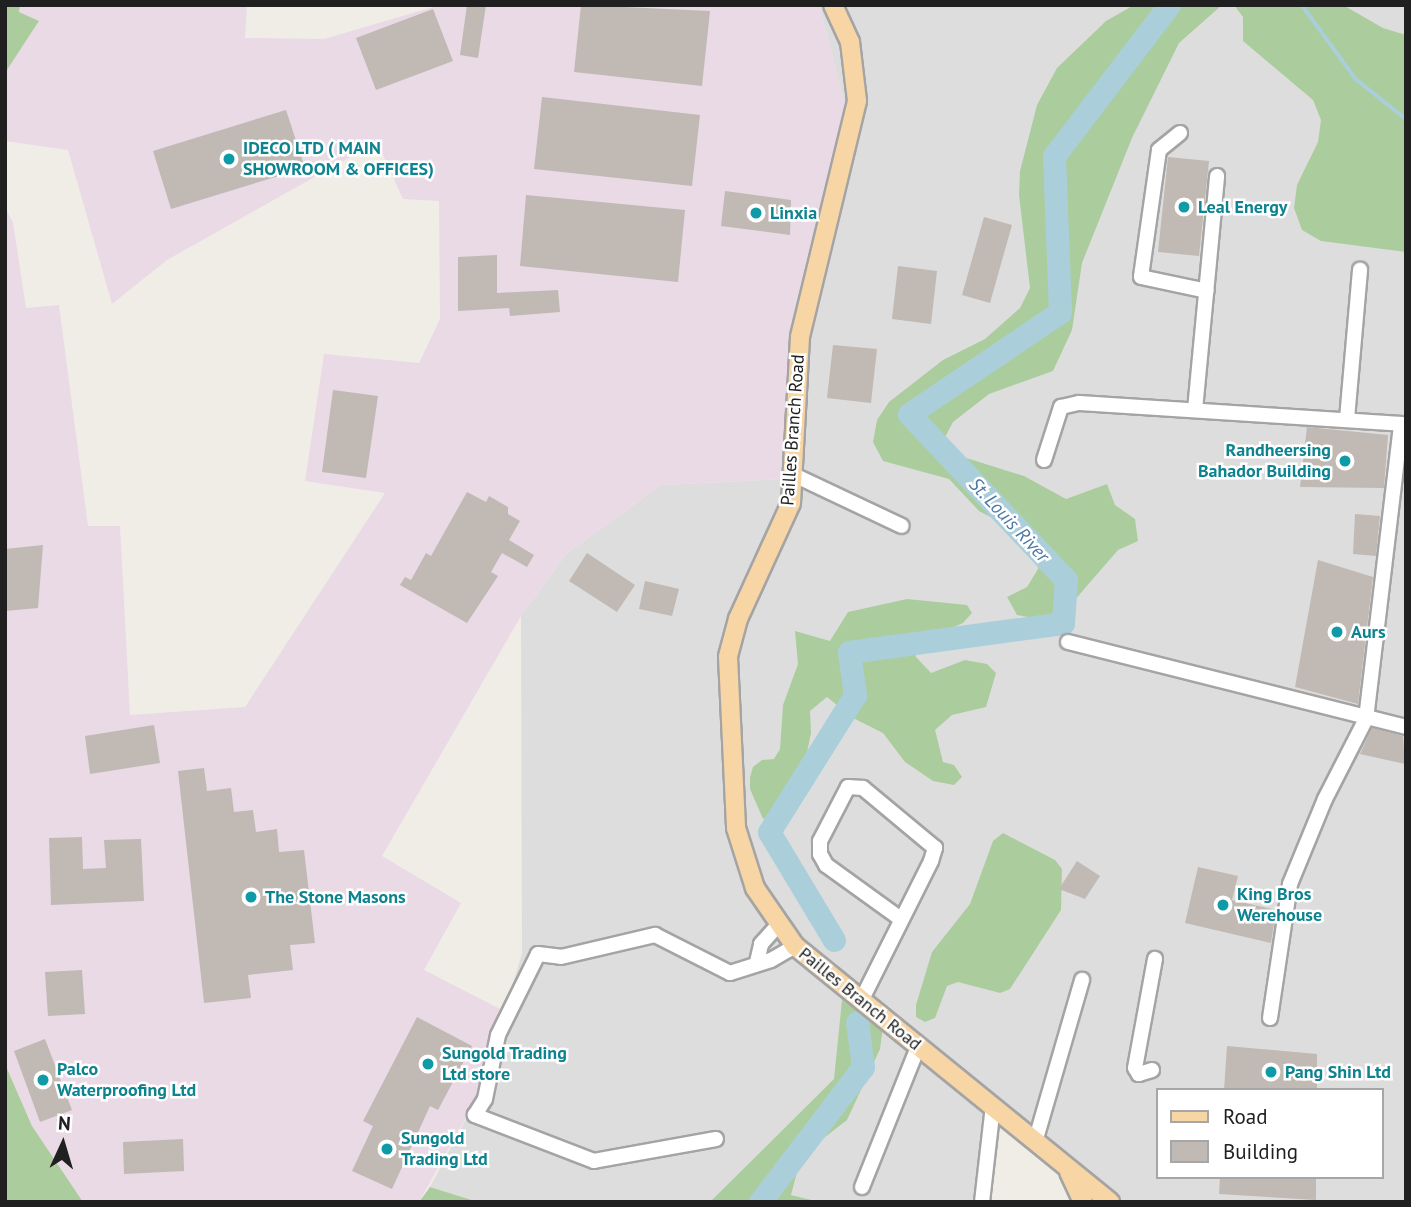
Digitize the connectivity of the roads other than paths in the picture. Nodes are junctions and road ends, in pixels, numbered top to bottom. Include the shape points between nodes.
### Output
1 (833, 5) edge
2 (1180, 133) dead end
3 (1217, 176) dead end
4 (1360, 270) dead end
5 (1206, 292) junction
6 (1195, 410) junction
7 (1347, 419) junction
8 (1403, 424) edge
9 (1044, 460) dead end
10 (794, 475) junction
11 (902, 526) dead end
12 (1068, 642) dead end
13 (1366, 719) junction
14 (1406, 727) edge
15 (901, 919) junction
16 (777, 926) junction
17 (795, 946) junction
18 (1155, 959) dead end
19 (757, 962) junction
20 (1083, 980) dead end
21 (861, 1001) junction
22 (1270, 1018) dead end
23 (918, 1047) junction
24 (1152, 1070) dead end
25 (993, 1106) junction
26 (716, 1139) dead end
27 (1035, 1142) junction
28 (1067, 1169) junction
29 (863, 1187) dead end
30 (1110, 1201) edge
31 (982, 1202) edge
32 (1083, 1202) edge

1 - 10 main road, Pailles Branch Road via 850,42 857,101 800,337
2 - 5 street via 1159,150 1141,277
3 - 5 street
4 - 7 street
5 - 6 street
6 - 7 street
6 - 9 street via 1061,407
7 - 8 street
8 - 13 street
10 - 11 street
10 - 16 main road, Pailles Branch Road via 787,517 735,630 727,679 736,828 746,870
12 - 13 street
13 - 14 street
13 - 22 street via 1325,799 1290,884
15 - 15 street via 935,848 863,788 848,787 820,841 820,854 827,865
15 - 21 street
16 - 17 main road, Pailles Branch Road
16 - 19 street via 761,944
17 - 19 street via 771,961
17 - 21 main road, Pailles Branch Road
18 - 24 street via 1135,1068 1139,1073
19 - 26 street via 741,971 724,971 655,934 561,957 538,954 498,1035 485,1099 475,1115 594,1161
20 - 27 street
21 - 23 main road, Pailles Branch Road
23 - 25 main road, Pailles Branch Road
23 - 29 street
25 - 27 main road, Pailles Branch Road
25 - 31 street
27 - 28 main road, Pailles Branch Road
28 - 30 main road, Pailles Branch Road
28 - 32 main road, Pailles Branch Road

